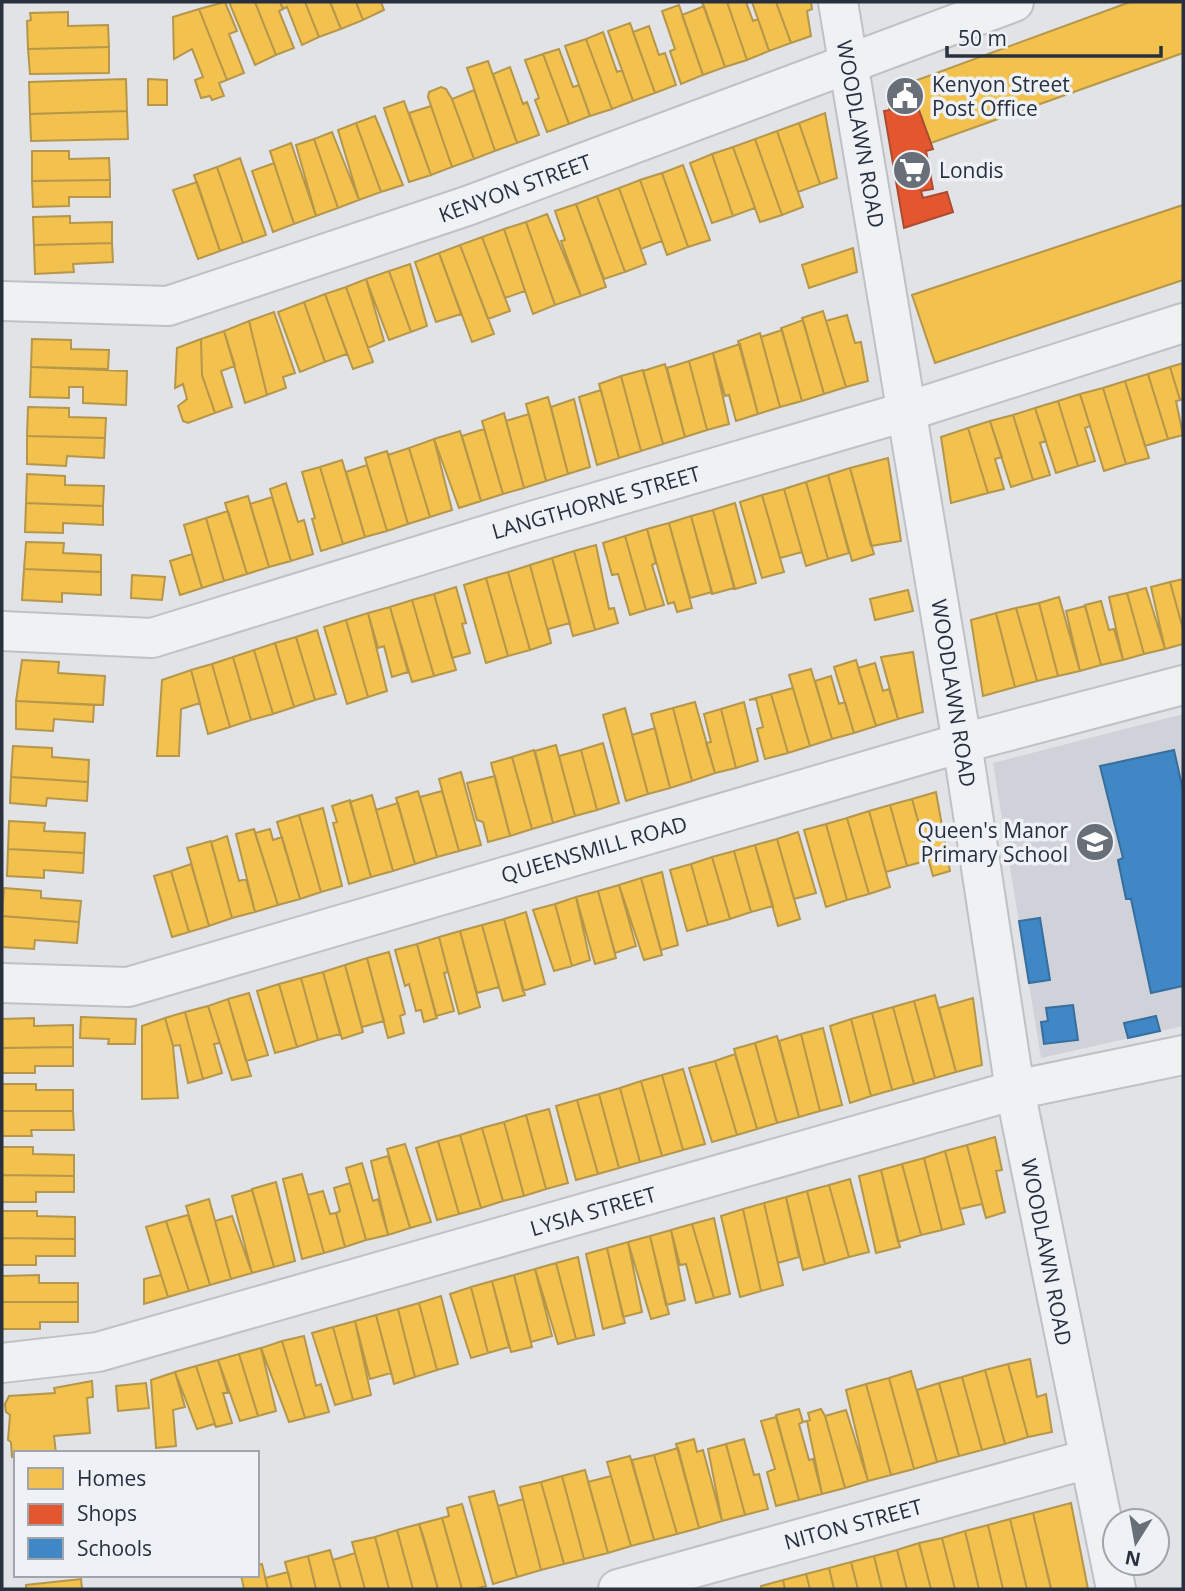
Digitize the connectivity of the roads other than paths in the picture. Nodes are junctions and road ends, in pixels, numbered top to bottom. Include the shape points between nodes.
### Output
1 (838, 2) edge
2 (1014, 2) edge
3 (849, 65) junction
4 (2, 301) edge
5 (1183, 323) edge
6 (908, 411) junction
7 (2, 631) edge
8 (1183, 685) edge
9 (962, 743) junction
10 (2, 983) edge
11 (1183, 1055) edge
12 (1015, 1090) junction
13 (2, 1363) edge
14 (1088, 1459) junction
15 (618, 1589) edge
16 (1116, 1589) edge

1 - 3 street, WOODLAWN ROAD
2 - 3 street, KENYON STREET
3 - 4 street, KENYON STREET via 467,206 168,306
3 - 6 street, WOODLAWN ROAD
5 - 6 street, LANGTHORNE STREET
6 - 7 street, LANGTHORNE STREET via 152,638
6 - 9 street, WOODLAWN ROAD
8 - 9 street, QUEENSMILL ROAD
9 - 10 street, QUEENSMILL ROAD via 128,987
9 - 12 street, WOODLAWN ROAD
11 - 12 street, LYSIA STREET
12 - 13 street, LYSIA STREET via 98,1352
12 - 14 street, WOODLAWN ROAD
14 - 15 street, NITON STREET
14 - 16 street, WOODLAWN ROAD

